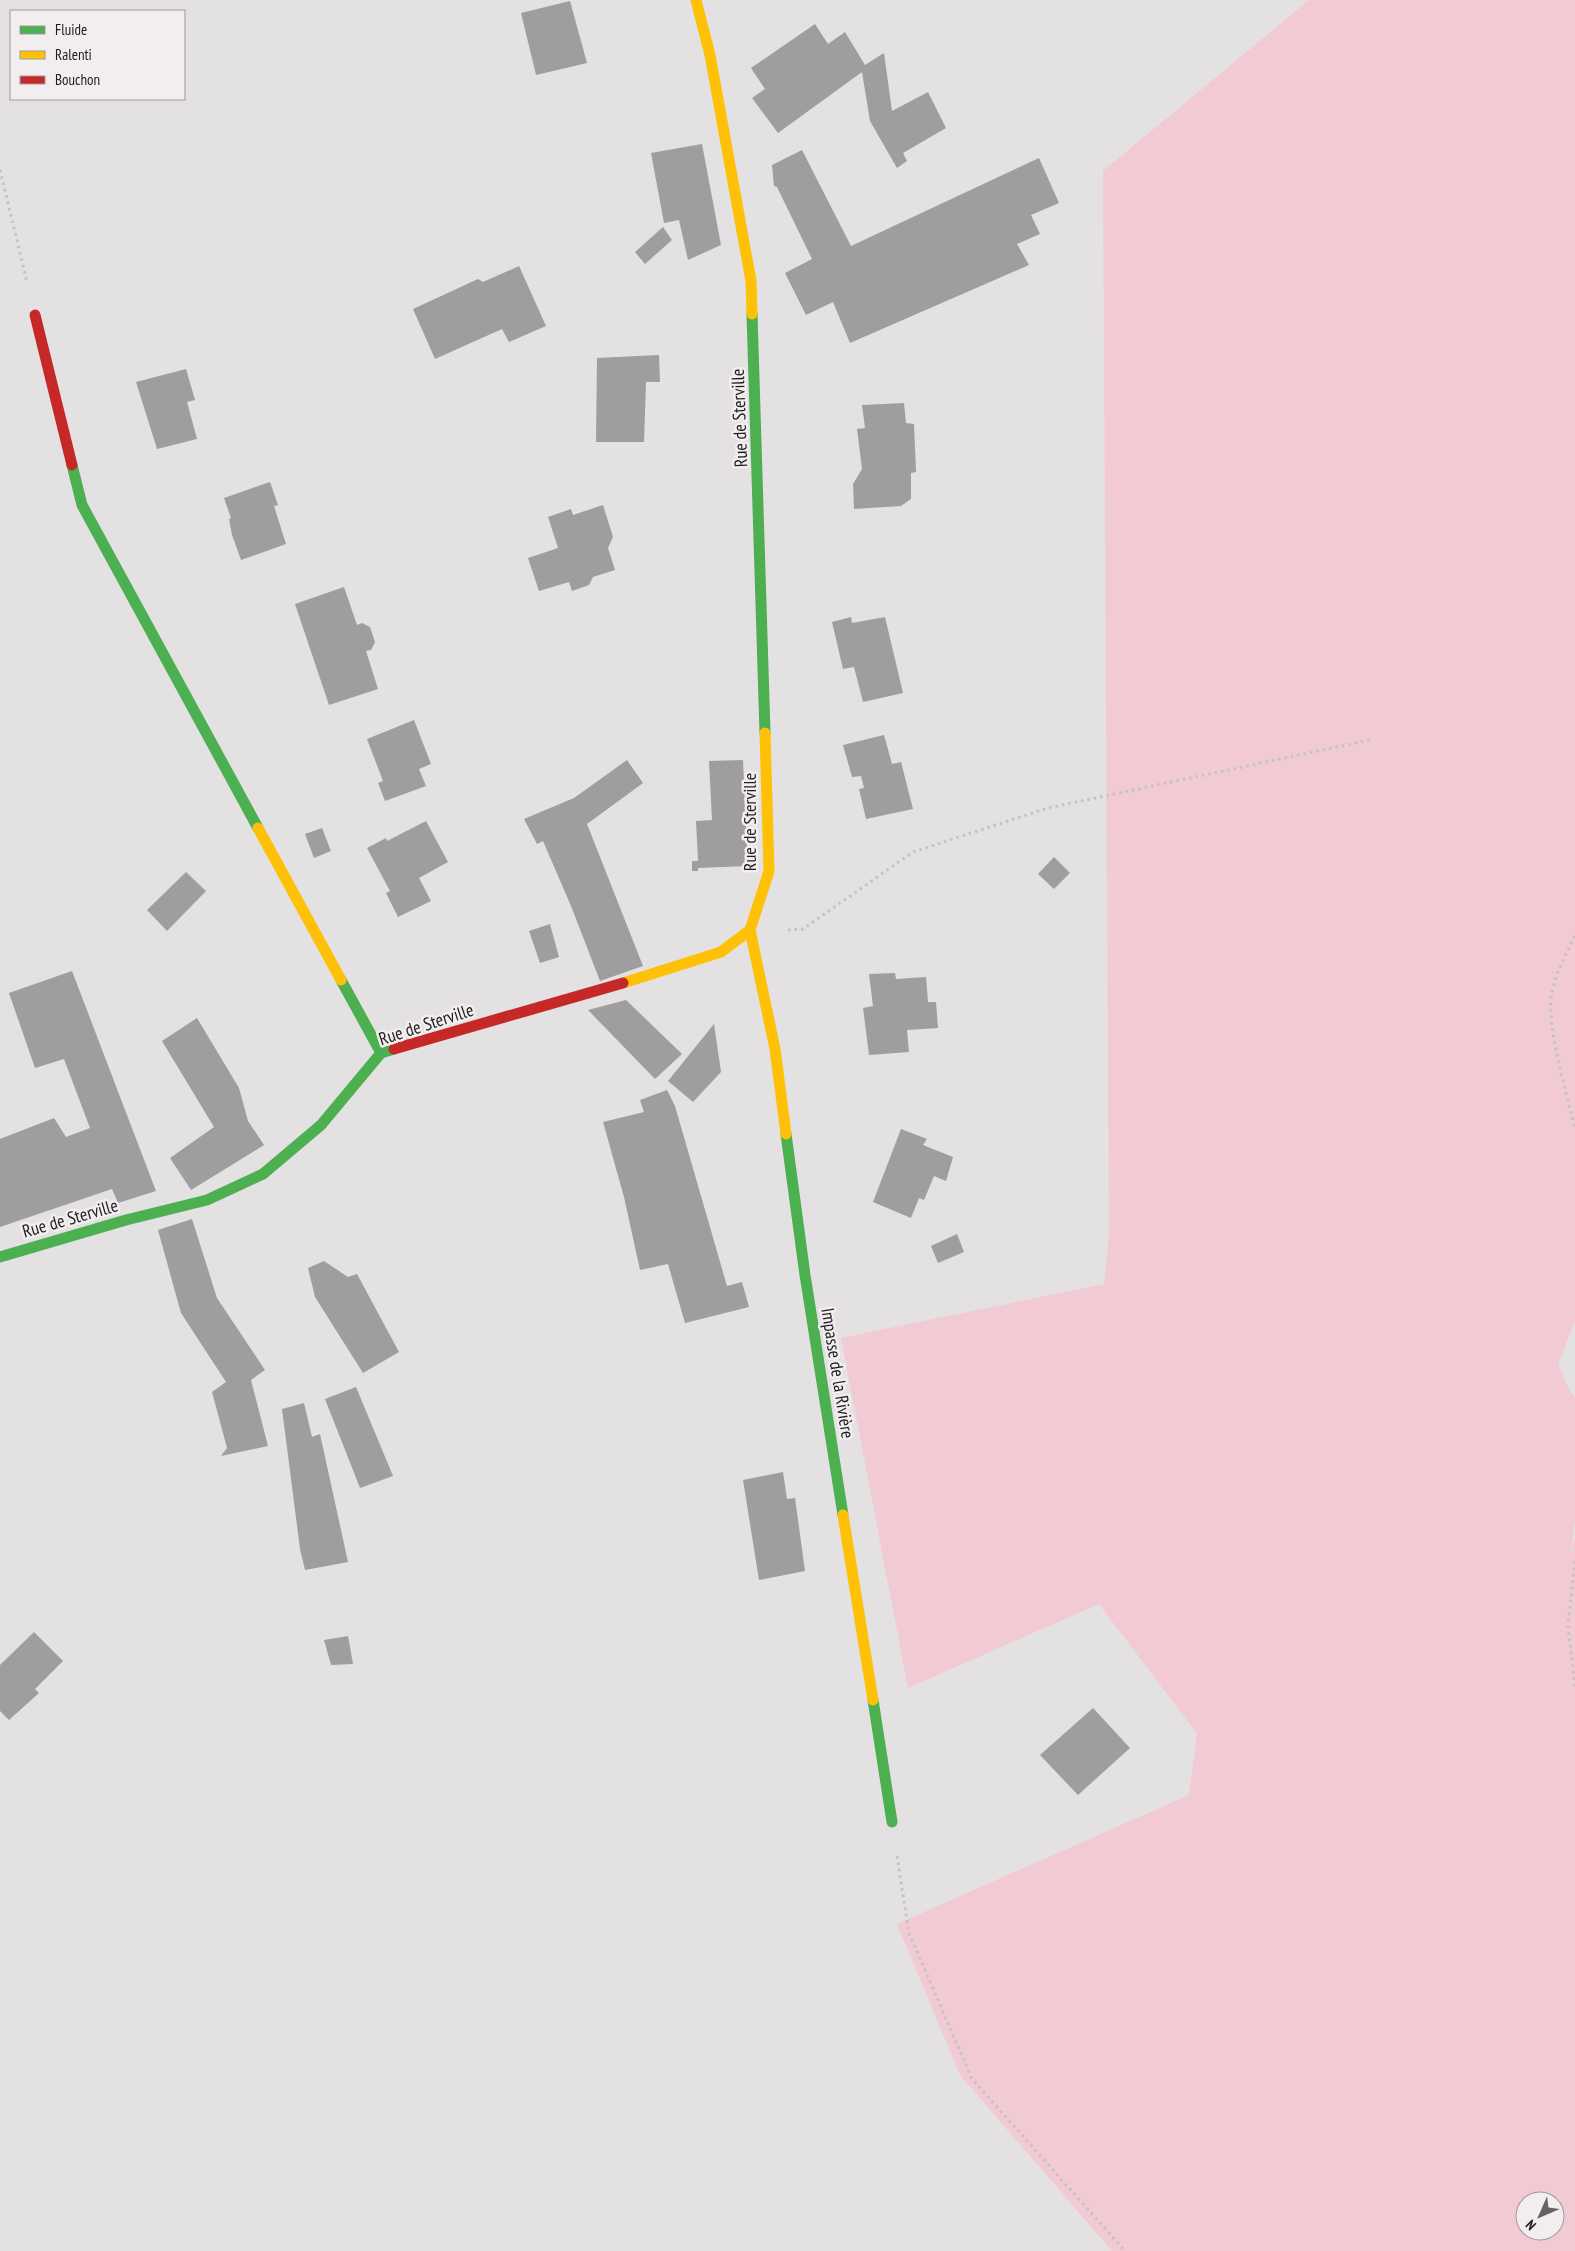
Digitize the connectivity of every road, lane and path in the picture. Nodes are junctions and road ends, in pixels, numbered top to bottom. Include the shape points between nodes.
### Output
1 (696, 0) edge
2 (0, 170) edge
3 (35, 316) joint
4 (1370, 740) dead end
5 (750, 930) junction
6 (1575, 936) edge
7 (381, 1053) junction
8 (1575, 1128) edge
9 (0, 1257) edge
10 (1575, 1561) edge
11 (1575, 1686) edge
12 (892, 1822) joint
13 (1125, 2251) edge

1 - 5 street, Rue de Sterville via 710,55 751,281 769,872
2 - 3 path
3 - 7 street via 82,505
4 - 5 path via 1048,808 913,852 803,929
5 - 7 street, Rue de Sterville via 721,952
5 - 12 street, Impasse de la Rivière via 775,1049 805,1275
6 - 8 path via 1551,994 1551,1023
7 - 9 street, Rue de Sterville via 321,1125 263,1174 206,1200
10 - 11 path via 1568,1626
12 - 13 path via 909,1932 972,2079

